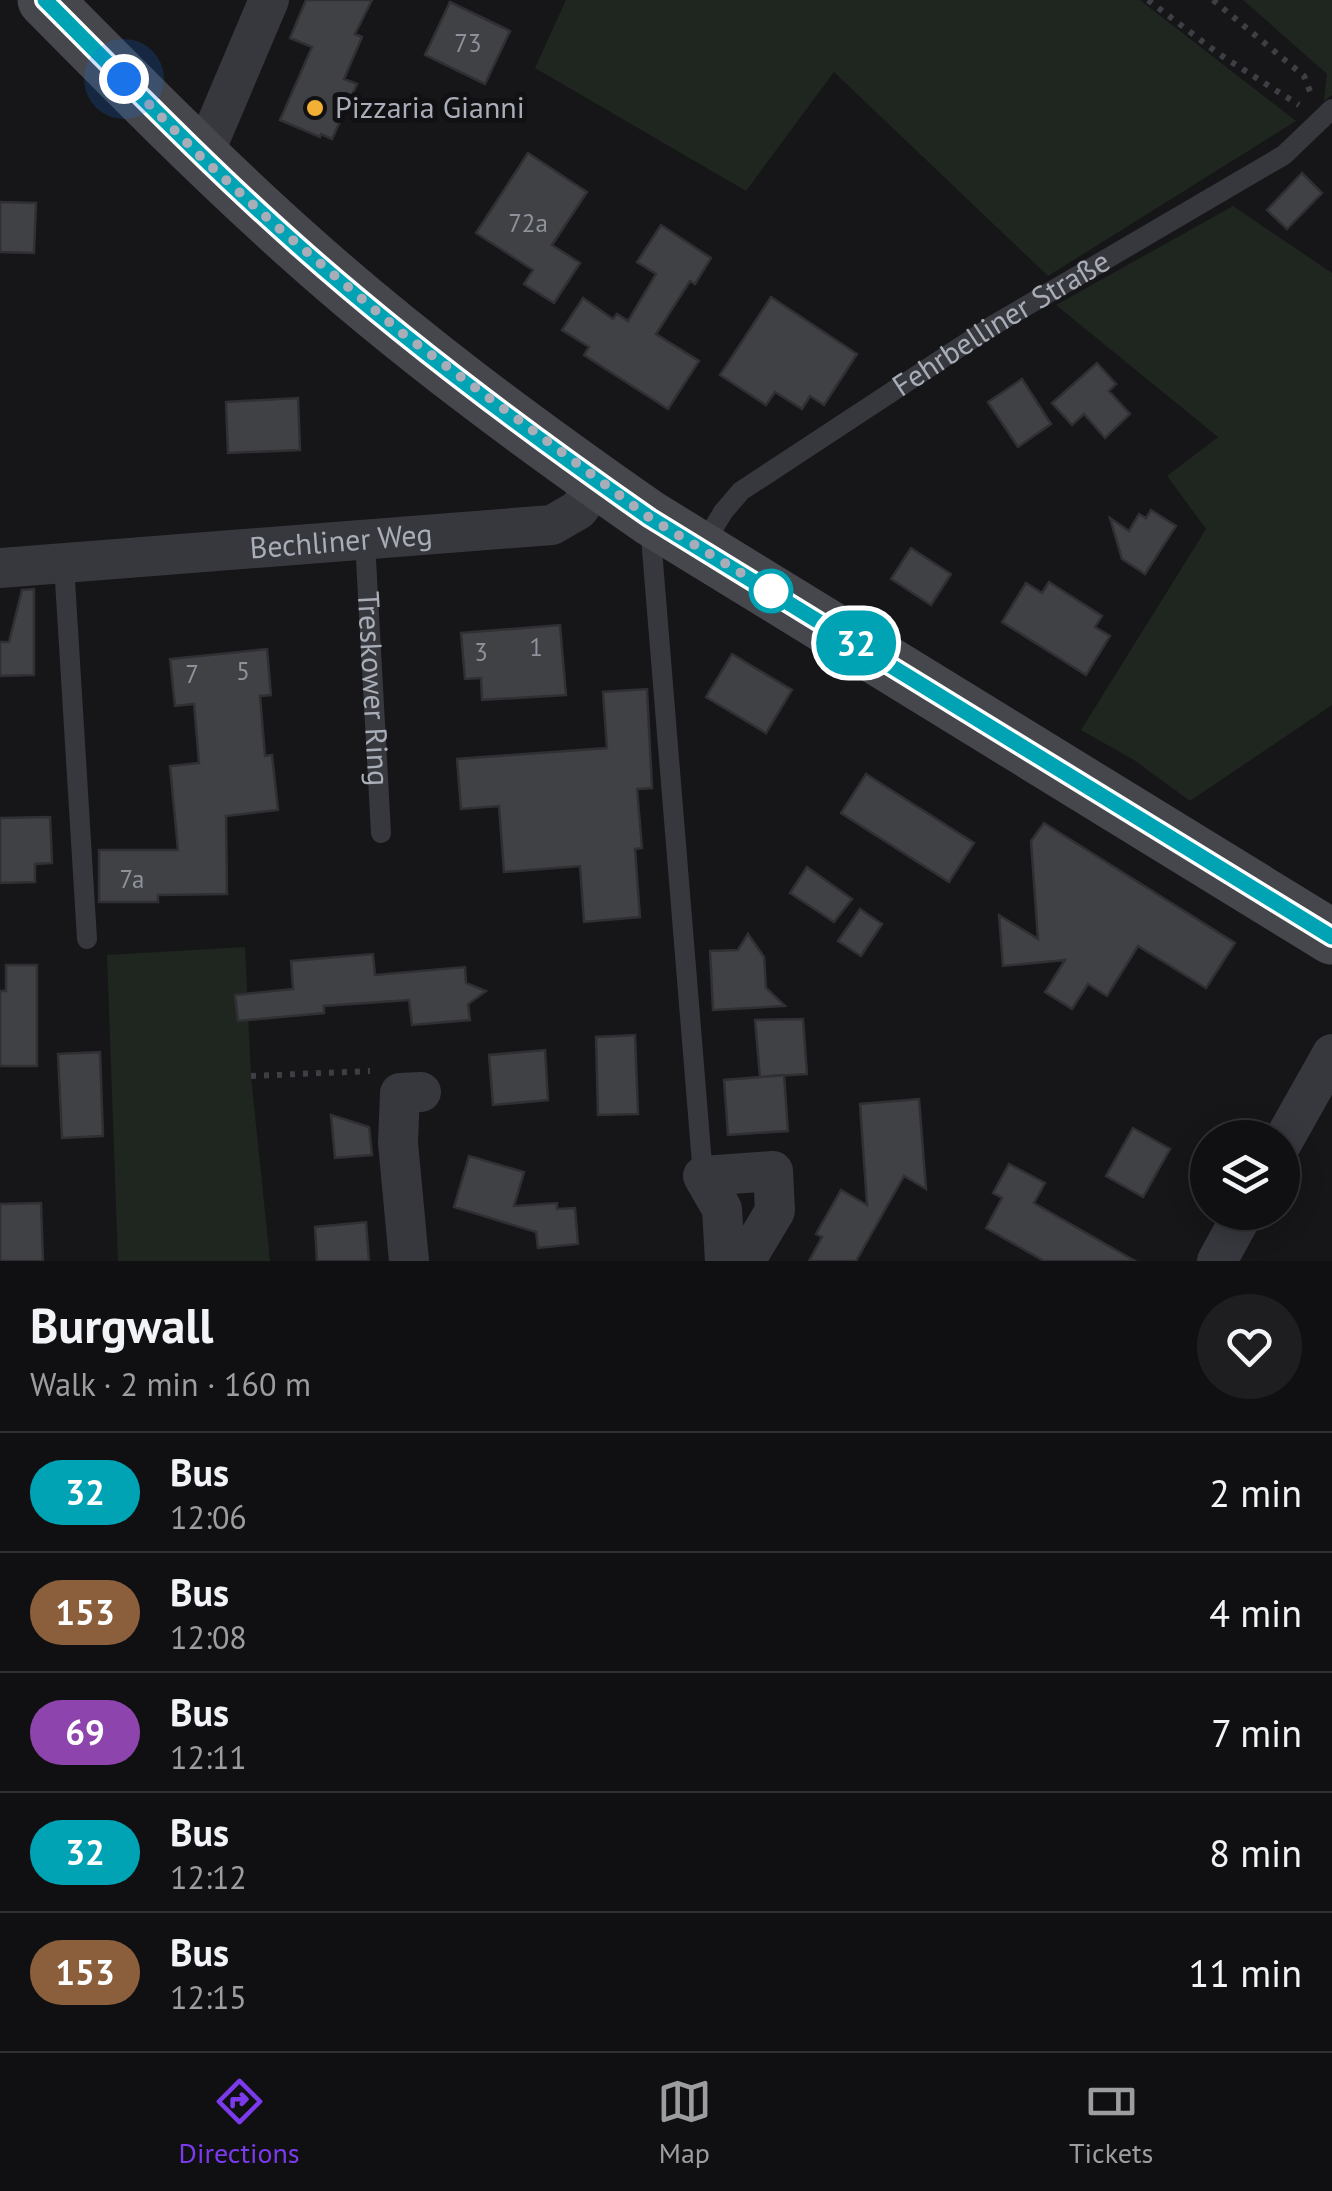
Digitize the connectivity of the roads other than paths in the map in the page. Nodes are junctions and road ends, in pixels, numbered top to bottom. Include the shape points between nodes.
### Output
1 (45, 0) edge
2 (269, 0) edge
3 (1328, 119) edge
4 (202, 158) junction
5 (598, 482) junction
6 (650, 518) junction
7 (365, 541) junction
8 (701, 548) junction
9 (64, 564) junction
10 (0, 568) edge
11 (381, 833) dead end
12 (1332, 937) edge
13 (87, 939) dead end
14 (1332, 1054) edge
15 (411, 1093) road end
16 (1294, 1120) edge
17 (704, 1176) junction
18 (1234, 1230) edge
19 (409, 1261) edge
20 (725, 1261) edge
21 (745, 1261) edge
22 (1216, 1261) edge

1 - 4 main road
2 - 4 street
3 - 8 lane, Fehrbelliner Straße via 1284,155 992,326 741,492
4 - 5 main road via 402,333
5 - 6 main road
5 - 7 street, Bechliner Weg via 578,510 552,525
6 - 8 main road
6 - 17 lane
7 - 9 street, Bechliner Weg
7 - 11 lane, Treskower Ring
8 - 12 main road
9 - 10 street, Bechliner Weg
9 - 13 lane
14 - 16 street
15 - 19 street via 398,1143
17 - 20 street via 722,1209
17 - 21 street via 773,1172 775,1211
18 - 22 street

